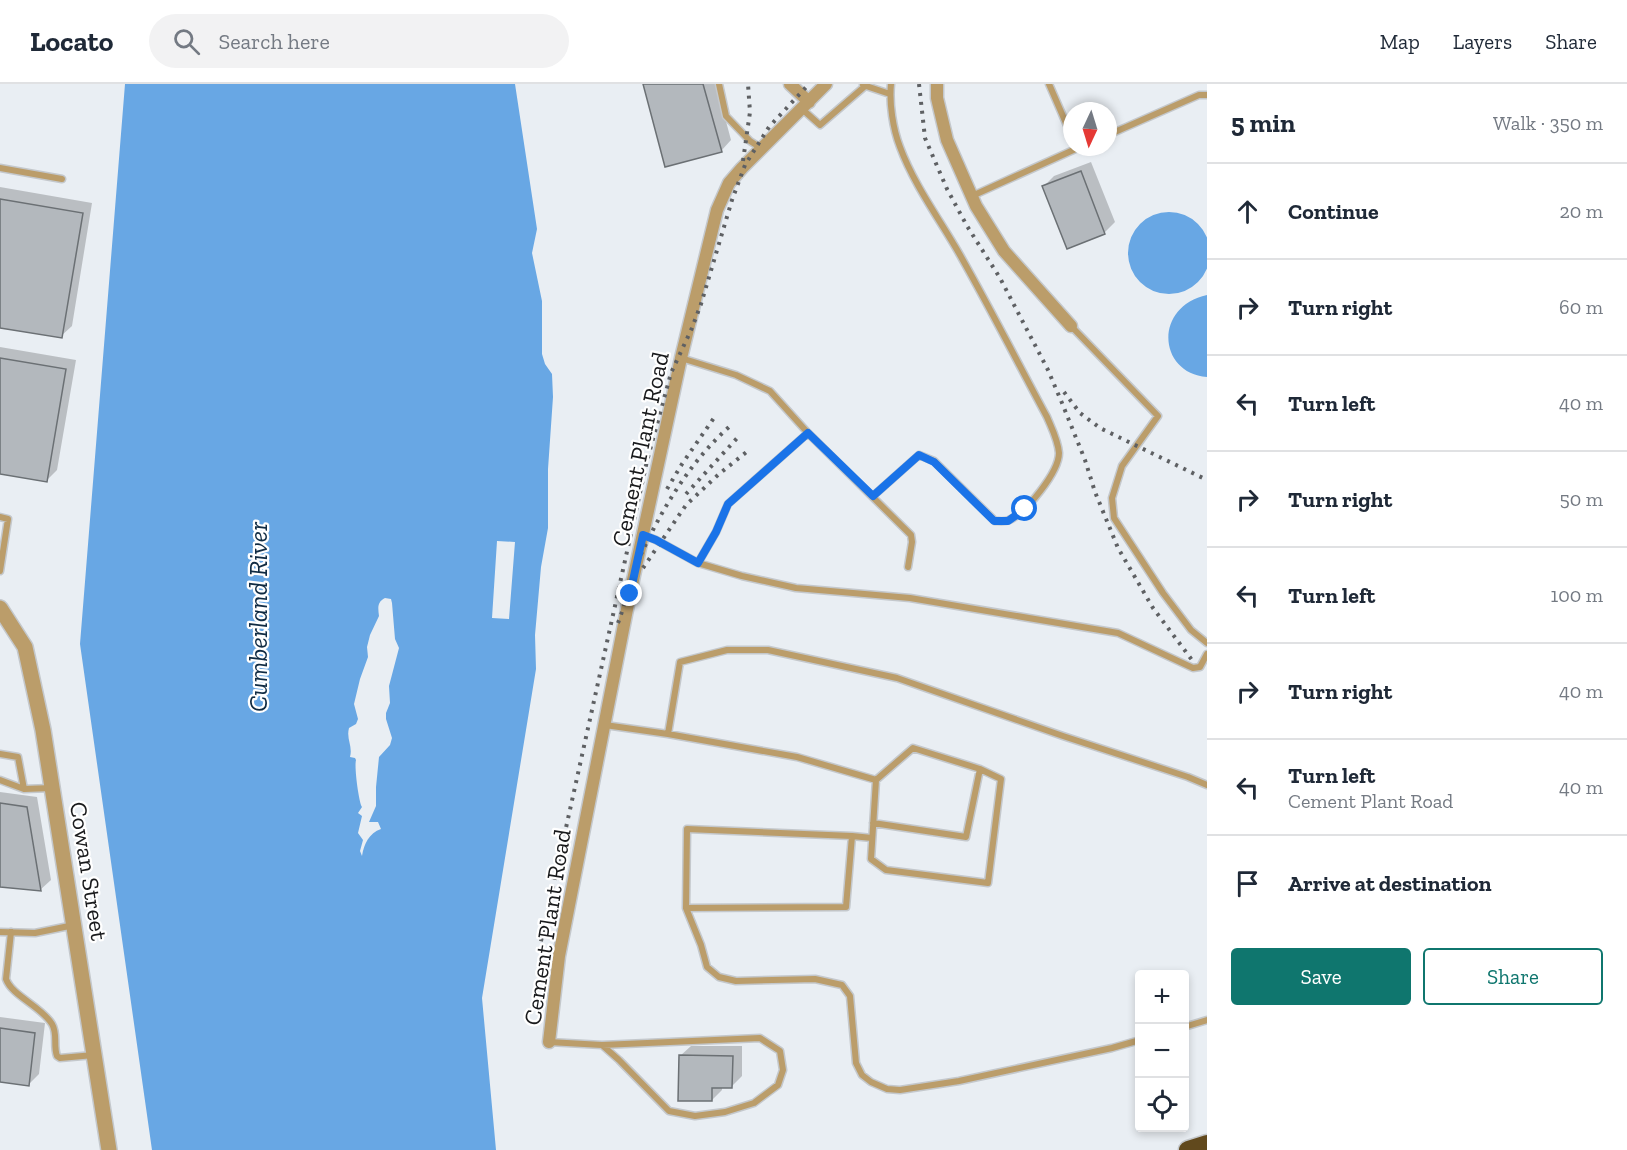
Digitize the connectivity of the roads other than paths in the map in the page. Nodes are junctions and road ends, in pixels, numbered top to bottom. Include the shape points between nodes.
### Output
1 (719, 84) edge
2 (790, 84) edge
3 (826, 84) edge
4 (891, 84) edge
5 (937, 84) edge
6 (1049, 84) edge
7 (863, 85) edge
8 (890, 94) junction
9 (1207, 94) edge
10 (806, 106) junction
11 (1063, 116) edge
12 (1117, 131) edge
13 (762, 148) junction
14 (1063, 154) edge
15 (0, 168) edge
16 (62, 178) dead end
17 (971, 196) junction
18 (1071, 326) joint
19 (681, 358) junction
20 (808, 433) junction
21 (873, 496) junction
22 (0, 517) edge
23 (643, 535) junction
24 (698, 563) junction
25 (908, 567) dead end
26 (0, 571) edge
27 (0, 608) edge
28 (1207, 643) edge
29 (1207, 654) edge
30 (605, 725) junction
31 (668, 734) junction
32 (0, 754) edge
33 (980, 769) junction
34 (0, 780) edge
35 (876, 780) junction
36 (1207, 785) edge
37 (53, 788) junction
38 (24, 789) junction
39 (873, 823) junction
40 (852, 836) junction
41 (872, 838) junction
42 (686, 908) junction
43 (75, 925) junction
44 (0, 932) edge
45 (11, 932) junction
46 (3, 978) edge
47 (1207, 1020) edge
48 (1189, 1026) edge
49 (1135, 1041) edge
50 (549, 1042) joint
51 (602, 1045) junction
52 (95, 1055) junction
53 (1207, 1144) edge
54 (109, 1150) edge
55 (1188, 1150) edge

1 - 13 lane via 726,116
2 - 10 street
3 - 10 street, Cement Plant Road
4 - 8 lane
5 - 17 street via 947,140
6 - 11 lane
7 - 8 lane
7 - 10 lane via 820,124
8 - 21 lane via 899,146 1047,417 1059,455 1048,480 1025,509 1008,521 994,521 934,462 919,455
9 - 12 lane
10 - 13 street, Cement Plant Road
13 - 19 street, Cement Plant Road via 729,183 717,210
14 - 17 lane
15 - 16 lane
17 - 18 street via 1004,251
18 - 28 lane via 1158,416 1122,466 1112,498 1114,518 1163,593 1191,630
19 - 20 lane via 736,375 770,391
19 - 23 street, Cement Plant Road
20 - 21 lane
20 - 24 lane via 728,504
21 - 25 lane via 911,535
22 - 26 lane via 8,519
23 - 24 lane
23 - 30 street, Cement Plant Road
24 - 29 lane via 796,588 910,598 1118,633 1192,668 1200,667
27 - 37 street, Cowan Street via 25,646
30 - 31 lane
30 - 50 street, Cement Plant Road via 559,956
31 - 35 lane via 797,757
31 - 36 lane via 680,662 727,650 768,650 897,678
32 - 38 lane via 18,758
33 - 35 lane via 913,748
33 - 39 lane via 966,837
33 - 41 lane via 1001,779 988,883 886,870 871,859
34 - 38 lane
35 - 39 lane
37 - 38 lane
37 - 43 street, Cowan Street
39 - 41 lane
40 - 41 lane
40 - 42 lane via 846,908
40 - 42 lane via 687,829
42 - 49 lane via 707,967 720,977 735,981 815,979 842,985 850,996 856,1063 862,1075 887,1089 959,1081
43 - 45 lane via 35,933
43 - 52 street, Cowan Street
44 - 45 lane
45 - 46 lane
46 - 52 lane via 54,1026 57,1056
47 - 48 lane
50 - 51 lane
51 - 51 lane via 669,1111 695,1116 754,1103 778,1085 783,1070 780,1051 760,1038
52 - 54 street, Cowan Street
53 - 55 highway

